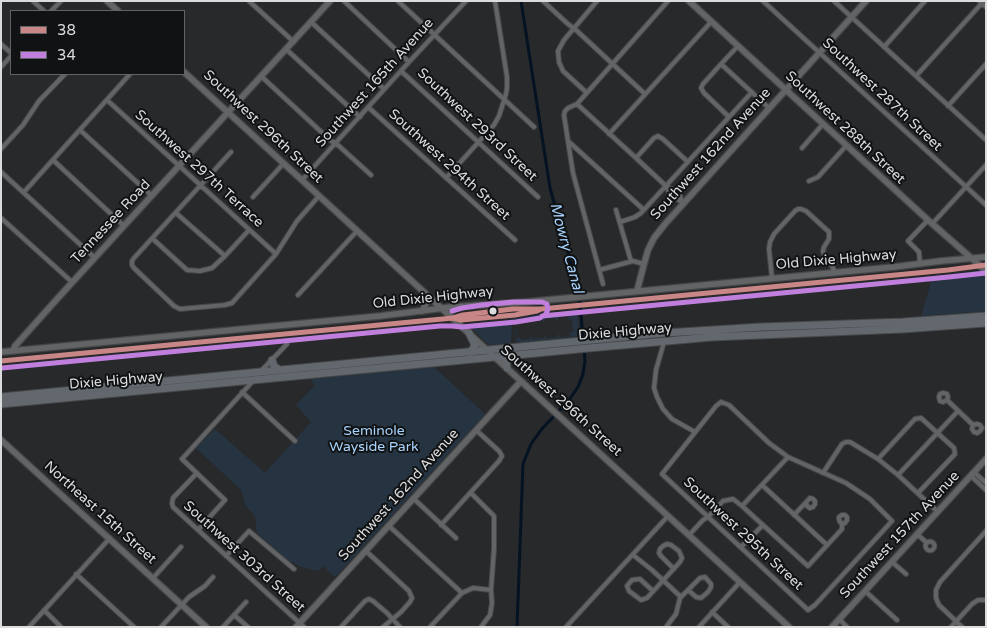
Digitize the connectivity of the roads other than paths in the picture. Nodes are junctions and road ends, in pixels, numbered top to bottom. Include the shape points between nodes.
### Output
1 (33, 1) edge
2 (107, 1) edge
3 (249, 1) edge
4 (330, 1) edge
5 (344, 1) edge
6 (466, 1) edge
7 (495, 1) edge
8 (543, 1) edge
9 (597, 1) edge
10 (668, 1) edge
11 (689, 1) edge
12 (763, 1) edge
13 (834, 1) edge
14 (866, 1) edge
15 (925, 1) edge
16 (401, 2) edge
17 (980, 2) edge
18 (986, 7) edge
19 (43, 10) edge
20 (117, 10) edge
21 (852, 17) junction
22 (311, 22) junction
23 (711, 22) junction
24 (573, 28) junction
25 (435, 34) junction
26 (294, 42) junction
27 (1, 44) edge
28 (738, 46) junction
29 (884, 46) junction
30 (287, 50) junction
31 (10, 53) edge
32 (820, 53) junction
33 (10, 55) edge
34 (410, 62) junction
35 (612, 64) junction
36 (721, 64) junction
37 (986, 64) edge
38 (1, 67) edge
39 (981, 69) junction
40 (401, 71) junction
41 (185, 73) edge
42 (986, 74) edge
43 (64, 75) edge
44 (129, 75) edge
45 (916, 76) junction
46 (262, 77) junction
47 (384, 89) junction
48 (786, 90) junction
49 (752, 92) junction
50 (587, 93) junction
51 (645, 94) junction
52 (504, 99) junction
53 (107, 100) junction
54 (577, 104) junction
55 (948, 106) junction
56 (368, 107) junction
57 (769, 108) junction
58 (229, 112) junction
59 (360, 116) junction
60 (729, 117) junction
61 (824, 124) junction
62 (534, 127) dead end
63 (80, 130) junction
64 (609, 134) junction
65 (986, 140) edge
66 (568, 141) junction
67 (478, 142) junction
68 (335, 144) junction
69 (846, 146) junction
70 (802, 148) dead end
71 (1, 149) edge
72 (579, 150) junction
73 (230, 152) dead end
74 (570, 155) junction
75 (636, 158) junction
76 (53, 160) junction
77 (688, 162) junction
78 (284, 163) junction
79 (986, 165) edge
80 (180, 166) junction
81 (1, 172) edge
82 (371, 175) dead end
83 (446, 178) junction
84 (302, 180) junction
85 (809, 181) dead end
86 (201, 186) junction
87 (666, 186) junction
88 (965, 187) junction
89 (24, 192) junction
90 (152, 196) junction
91 (319, 196) junction
92 (253, 197) dead end
93 (538, 197) dead end
94 (684, 203) junction
95 (986, 205) edge
96 (616, 210) dead end
97 (644, 210) junction
98 (176, 213) junction
99 (1, 218) edge
100 (620, 222) junction
101 (930, 222) junction
102 (124, 226) junction
103 (249, 230) junction
104 (357, 231) junction
105 (152, 239) junction
106 (515, 240) dead end
107 (956, 244) junction
108 (276, 254) junction
109 (224, 256) junction
110 (986, 257) edge
111 (95, 258) junction
112 (972, 258) junction
113 (955, 259) junction
114 (630, 261) junction
115 (644, 264) junction
116 (920, 264) junction
117 (599, 270) junction
118 (986, 271) edge
119 (835, 272) junction
120 (772, 278) junction
121 (72, 282) junction
122 (603, 284) dead end
123 (422, 290) junction
124 (637, 291) junction
125 (298, 295) dead end
126 (456, 306) junction
127 (443, 308) junction
128 (422, 310) junction
129 (976, 316) junction
130 (986, 316) edge
131 (452, 317) junction
132 (903, 322) junction
133 (986, 323) edge
134 (852, 324) junction
135 (937, 326) junction
136 (860, 330) junction
137 (808, 332) junction
138 (469, 333) junction
139 (664, 337) junction
140 (287, 344) dead end
141 (556, 344) junction
142 (588, 344) junction
143 (579, 345) junction
144 (487, 350) junction
145 (13, 351) junction
146 (1, 352) edge
147 (471, 352) junction
148 (510, 355) junction
149 (494, 357) junction
150 (272, 360) junction
151 (423, 360) junction
152 (507, 368) junction
153 (281, 370) junction
154 (323, 370) junction
155 (261, 372) junction
156 (254, 380) junction
157 (521, 381) junction
158 (155, 382) junction
159 (233, 382) junction
160 (99, 388) junction
161 (242, 392) junction
162 (110, 394) junction
163 (56, 399) junction
164 (1, 400) edge
165 (947, 400) dead end
166 (958, 411) junction
167 (973, 425) dead end
168 (476, 430) junction
169 (695, 432) junction
170 (938, 433) junction
171 (1, 440) edge
172 (295, 441) dead end
173 (788, 457) junction
174 (878, 459) junction
175 (986, 459) edge
176 (197, 473) junction
177 (823, 473) junction
178 (972, 474) junction
179 (898, 475) junction
180 (986, 483) edge
181 (762, 485) junction
182 (986, 490) edge
183 (471, 493) junction
184 (918, 493) junction
185 (413, 498) junction
186 (806, 503) dead end
187 (742, 506) junction
188 (938, 512) junction
189 (794, 515) junction
190 (668, 516) junction
191 (708, 517) junction
192 (842, 524) dead end
193 (388, 525) junction
194 (441, 525) junction
195 (762, 525) junction
196 (198, 530) junction
197 (986, 531) edge
198 (917, 534) junction
199 (689, 535) junction
200 (981, 536) junction
201 (110, 538) junction
202 (456, 538) dead end
203 (985, 540) edge
204 (927, 543) dead end
205 (827, 545) junction
206 (740, 547) junction
207 (180, 548) dead end
208 (366, 551) junction
209 (632, 555) junction
210 (226, 556) junction
211 (892, 562) junction
212 (294, 569) dead end
213 (674, 569) junction
214 (76, 574) junction
215 (906, 574) dead end
216 (213, 577) dead end
217 (153, 578) junction
218 (663, 580) junction
219 (740, 582) junction
220 (491, 590) junction
221 (688, 590) junction
222 (653, 591) junction
223 (865, 591) junction
224 (462, 593) junction
225 (681, 597) junction
226 (986, 600) edge
227 (246, 602) dead end
228 (182, 604) junction
229 (44, 610) junction
230 (712, 612) junction
231 (234, 615) junction
232 (393, 619) junction
233 (839, 619) junction
234 (897, 620) dead end
235 (956, 621) junction
236 (300, 625) edge
237 (482, 626) edge
238 (29, 627) edge
239 (62, 627) edge
240 (134, 627) edge
241 (161, 627) edge
242 (206, 627) edge
243 (223, 627) edge
244 (248, 627) edge
245 (341, 627) edge
246 (383, 627) edge
247 (400, 627) edge
248 (430, 627) edge
249 (566, 627) edge
250 (666, 627) edge
251 (699, 627) edge
252 (728, 627) edge
253 (789, 627) edge
254 (832, 627) edge
255 (847, 627) edge
256 (951, 627) edge
257 (962, 627) edge

1 - 19 street
2 - 20 street
3 - 26 street
4 - 22 street, Tennessee Road
5 - 34 street
6 - 25 street, Southwest 165th Avenue
7 - 52 street via 507,77
8 - 24 street
9 - 24 street
10 - 35 street
11 - 23 street, Southwest 288th Street
12 - 32 street, Southwest 287th Street
13 - 21 street
14 - 21 street, Southwest 162nd Avenue
15 - 29 street
16 - 25 street
17 - 18 street
17 - 45 street
21 - 29 street
21 - 32 street, Southwest 162nd Avenue
22 - 26 street, Tennessee Road
22 - 47 street
23 - 28 street, Southwest 288th Street
23 - 51 street
24 - 35 street
24 - 50 street via 560,45 559,62
25 - 34 street, Southwest 165th Avenue
25 - 52 street
26 - 30 street, Tennessee Road
27 - 31 street
28 - 36 street
28 - 48 street, Southwest 288th Street
29 - 45 street
30 - 46 street, Tennessee Road
30 - 59 street
32 - 48 street, Southwest 162nd Avenue
32 - 88 street, Southwest 287th Street
33 - 38 street
34 - 40 street, Southwest 165th Avenue
35 - 50 street
35 - 51 street
36 - 49 street
36 - 60 street via 701,88
37 - 39 street
39 - 42 street
39 - 55 street
40 - 47 street, Southwest 165th Avenue
40 - 67 street, Southwest 293rd Street
41 - 58 street, Southwest 296th Street
43 - 71 street
44 - 53 street
45 - 55 street
46 - 58 street, Tennessee Road
46 - 68 street
47 - 56 street, Southwest 165th Avenue
48 - 57 street, Southwest 162nd Avenue
48 - 61 street, Southwest 288th Street
49 - 57 street
49 - 60 street
50 - 54 street
51 - 64 street
52 - 62 street
52 - 67 street via 496,123
53 - 63 street
53 - 80 street, Southwest 297th Terrace
54 - 64 street
54 - 66 street via 564,113
55 - 65 street
56 - 59 street, Southwest 165th Avenue
56 - 83 street, Southwest 294th Street
57 - 94 street, Southwest 162nd Avenue
58 - 78 street, Southwest 296th Street
58 - 80 street, Tennessee Road
59 - 68 street, Southwest 165th Avenue
60 - 77 street
61 - 69 street, Southwest 288th Street
61 - 70 street
63 - 76 street
63 - 90 street
64 - 75 street
66 - 72 street
66 - 74 street
67 - 83 street
67 - 93 street, Southwest 293rd Street
68 - 82 street
68 - 84 street, Southwest 165th Avenue
69 - 85 street via 818,177
69 - 101 street, Southwest 288th Street
72 - 74 street
72 - 97 street
73 - 86 street
74 - 117 street
75 - 77 street via 658,136
75 - 87 street
76 - 89 street
76 - 102 street
77 - 87 street
78 - 84 street, Southwest 296th Street
78 - 92 street
79 - 88 street
80 - 86 street, Southwest 297th Terrace
80 - 90 street, Tennessee Road
81 - 89 street
83 - 106 street, Southwest 294th Street
84 - 91 street, Southwest 296th Street
86 - 98 street
86 - 103 street, Southwest 297th Terrace
87 - 94 street via 677,200
87 - 97 street
88 - 95 street, Southwest 287th Street
88 - 101 street
89 - 111 street
90 - 102 street, Tennessee Road
91 - 104 street, Southwest 296th Street
91 - 108 street via 297,221
94 - 115 street, Southwest 162nd Avenue via 657,234
96 - 100 street
97 - 100 street
98 - 105 street
98 - 109 street
99 - 121 street
100 - 114 street
101 - 107 street, Southwest 288th Street
101 - 116 street via 908,241 919,252
102 - 111 street, Tennessee Road
103 - 108 street, Southwest 297th Terrace
103 - 109 street
104 - 123 street, Southwest 296th Street
104 - 125 street
105 - 108 street via 134,258 132,265 180,309 232,303
105 - 109 street via 187,270 212,268
107 - 112 street, Southwest 288th Street
107 - 113 street via 959,253
110 - 112 street, Old Dixie Highway
111 - 121 street, Tennessee Road
112 - 113 street, Old Dixie Highway
112 - 118 street, Southwest 288th Street
113 - 116 street, Old Dixie Highway
114 - 115 street
114 - 117 street
115 - 124 street, Southwest 162nd Avenue
116 - 119 street, Old Dixie Highway
117 - 122 street
119 - 120 street, Old Dixie Highway
119 - 120 street via 823,251 829,232 801,209 794,211 771,240
120 - 124 street, Old Dixie Highway
121 - 145 street, Tennessee Road
123 - 127 street, Southwest 296th Street
123 - 128 street via 427,302
124 - 126 street, Old Dixie Highway
126 - 127 street, Old Dixie Highway
126 - 131 street
127 - 128 street, Old Dixie Highway
127 - 131 street, Southwest 296th Street
128 - 145 street, Old Dixie Highway
129 - 130 highway
129 - 132 highway
129 - 135 highway via 963,322 942,322
131 - 138 street, Southwest 296th Street
132 - 134 highway
132 - 136 highway via 862,327
133 - 135 highway, Dixie Highway
134 - 137 highway via 846,328
134 - 139 highway via 712,330 704,334
135 - 136 highway, Dixie Highway
136 - 137 highway, Dixie Highway
137 - 139 highway, Dixie Highway
138 - 144 street, Southwest 296th Street
138 - 147 highway via 475,346
139 - 142 highway, Dixie Highway
139 - 142 highway, Dixie Highway via 617,345
139 - 169 street via 654,388 662,409
140 - 150 street
141 - 143 highway, Dixie Highway
141 - 144 highway, Dixie Highway
141 - 149 highway via 548,348 501,352
142 - 143 highway, Dixie Highway
143 - 148 highway, Dixie Highway
144 - 147 highway, Dixie Highway
144 - 149 street, Southwest 296th Street
144 - 151 highway via 479,355
145 - 146 street, Old Dixie Highway
147 - 151 highway, Dixie Highway
148 - 149 highway, Dixie Highway
148 - 152 highway via 506,360
149 - 151 highway, Dixie Highway
149 - 152 street, Southwest 296th Street
150 - 153 highway via 274,366
150 - 155 street
151 - 154 highway via 381,364 377,368
151 - 154 highway, Dixie Highway via 372,361 370,365
152 - 157 street, Southwest 296th Street
153 - 154 highway via 308,367
153 - 155 highway
153 - 156 highway via 278,374 258,376
154 - 156 highway
155 - 158 highway
155 - 159 highway
156 - 159 highway
156 - 161 street
157 - 168 street, Southwest 162nd Avenue
157 - 190 street, Southwest 296th Street
158 - 160 highway, Dixie Highway
158 - 162 highway via 144,387 112,390
159 - 162 highway, Dixie Highway
160 - 163 highway via 96,392 64,395
160 - 164 highway, Dixie Highway via 11,396
161 - 172 street
161 - 176 street via 182,459
162 - 163 highway, Dixie Highway
163 - 164 highway, Dixie Highway
165 - 166 street
166 - 167 street
166 - 170 street
168 - 183 street via 502,456
168 - 185 street, Southwest 162nd Avenue
169 - 173 street via 721,402
169 - 191 street, Southwest 295th Street via 662,474
170 - 174 street via 921,418 915,419
170 - 179 street
170 - 184 street via 954,448 955,454
171 - 201 street, Northeast 15th Street
173 - 177 street
173 - 181 street
174 - 177 street via 846,442
174 - 179 street
175 - 178 street, Southwest 157th Avenue
176 - 196 street, Southwest 303rd Street via 173,498 172,507
176 - 196 street via 225,500
177 - 206 street, Southwest 295th Street via 870,499 892,521 815,605 808,610
178 - 180 street
178 - 182 street
178 - 188 street, Southwest 157th Avenue
179 - 184 street
181 - 187 street
181 - 189 street
183 - 194 street
183 - 220 street via 494,516
184 - 188 street
185 - 193 street, Southwest 162nd Avenue
185 - 194 street
186 - 189 street
187 - 191 street via 733,499 724,501
187 - 195 street
188 - 198 street, Southwest 157th Avenue
189 - 205 street
190 - 199 street, Southwest 296th Street
190 - 209 street
191 - 199 street
191 - 206 street, Southwest 295th Street
192 - 205 street via 842,529
193 - 208 street, Southwest 162nd Avenue
193 - 224 street
194 - 202 street
195 - 205 street via 808,566
195 - 206 street
196 - 210 street, Southwest 303rd Street
197 - 200 street
198 - 204 street
198 - 211 street, Southwest 157th Avenue
199 - 219 street, Southwest 296th Street
200 - 203 street
200 - 235 street via 936,590 938,603
201 - 214 street
201 - 217 street, Northeast 15th Street
207 - 217 street
208 - 232 street via 409,591 412,598
208 - 236 street, Southwest 162nd Avenue
209 - 218 street
209 - 249 street
210 - 212 street via 250,531
210 - 236 street, Southwest 303rd Street
211 - 215 street
211 - 223 street, Southwest 157th Avenue
213 - 213 street via 659,554 667,544 682,556
213 - 218 street
214 - 229 street
214 - 240 street
216 - 228 street
217 - 228 street, Northeast 15th Street
218 - 222 street
218 - 225 street
219 - 230 street
219 - 253 street, Southwest 296th Street
220 - 224 street via 473,588
220 - 237 street via 490,615
221 - 221 street via 700,578 705,577 711,584 701,598
221 - 225 street
222 - 222 street via 641,600 627,586 632,580 640,579
223 - 233 street, Southwest 157th Avenue
223 - 234 street
224 - 248 street
225 - 250 street via 676,614
226 - 235 street via 972,604
227 - 231 street
228 - 241 street
228 - 242 street, Northeast 15th Street
229 - 238 street
229 - 239 street
230 - 251 street
230 - 252 street
231 - 243 street
231 - 244 street
232 - 245 street via 369,600
232 - 246 street
232 - 247 street
233 - 254 street, Southwest 157th Avenue
233 - 255 street
235 - 256 street
235 - 257 street

